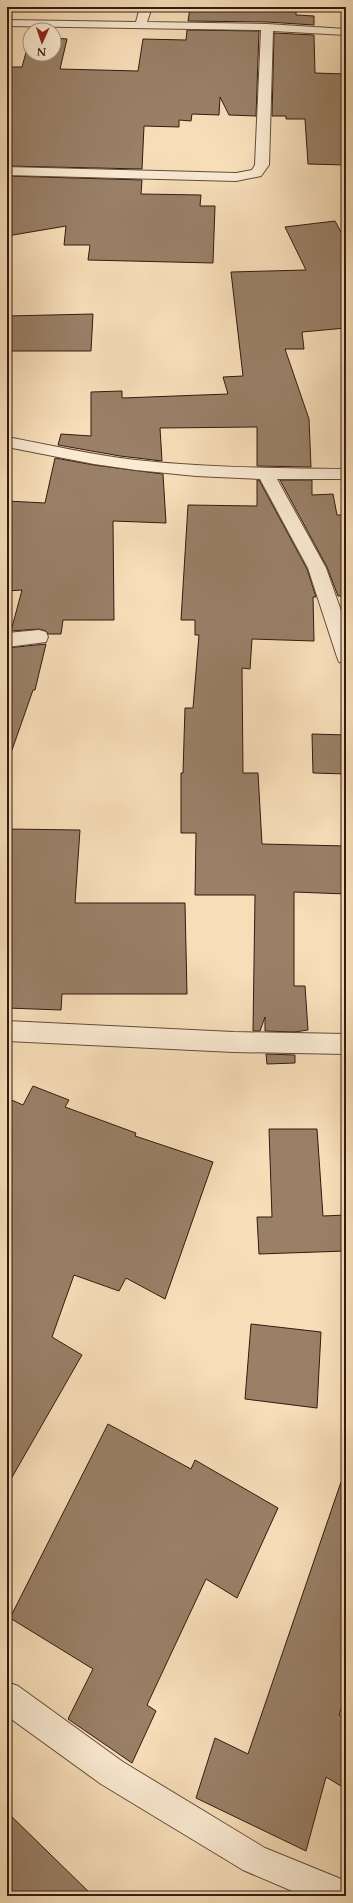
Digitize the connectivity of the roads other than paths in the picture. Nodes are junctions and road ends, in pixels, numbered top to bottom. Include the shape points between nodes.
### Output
1 (146, 7) edge
2 (7, 23) edge
3 (140, 26) junction
4 (267, 27) junction
5 (346, 32) edge
6 (7, 170) edge
7 (7, 442) edge
8 (266, 474) junction
9 (346, 474) edge
10 (39, 637) dead end
11 (7, 640) edge
12 (346, 657) edge
13 (7, 1031) edge
14 (346, 1044) edge
15 (7, 1697) edge
16 (343, 1896) edge

1 - 3 street
2 - 3 street
3 - 4 street
4 - 5 street
4 - 6 street via 262,165 256,173 236,177
7 - 8 street via 105,461 187,470
8 - 9 street
8 - 12 street via 317,568
10 - 11 street
13 - 14 street via 233,1042
15 - 16 street via 112,1773 254,1859

